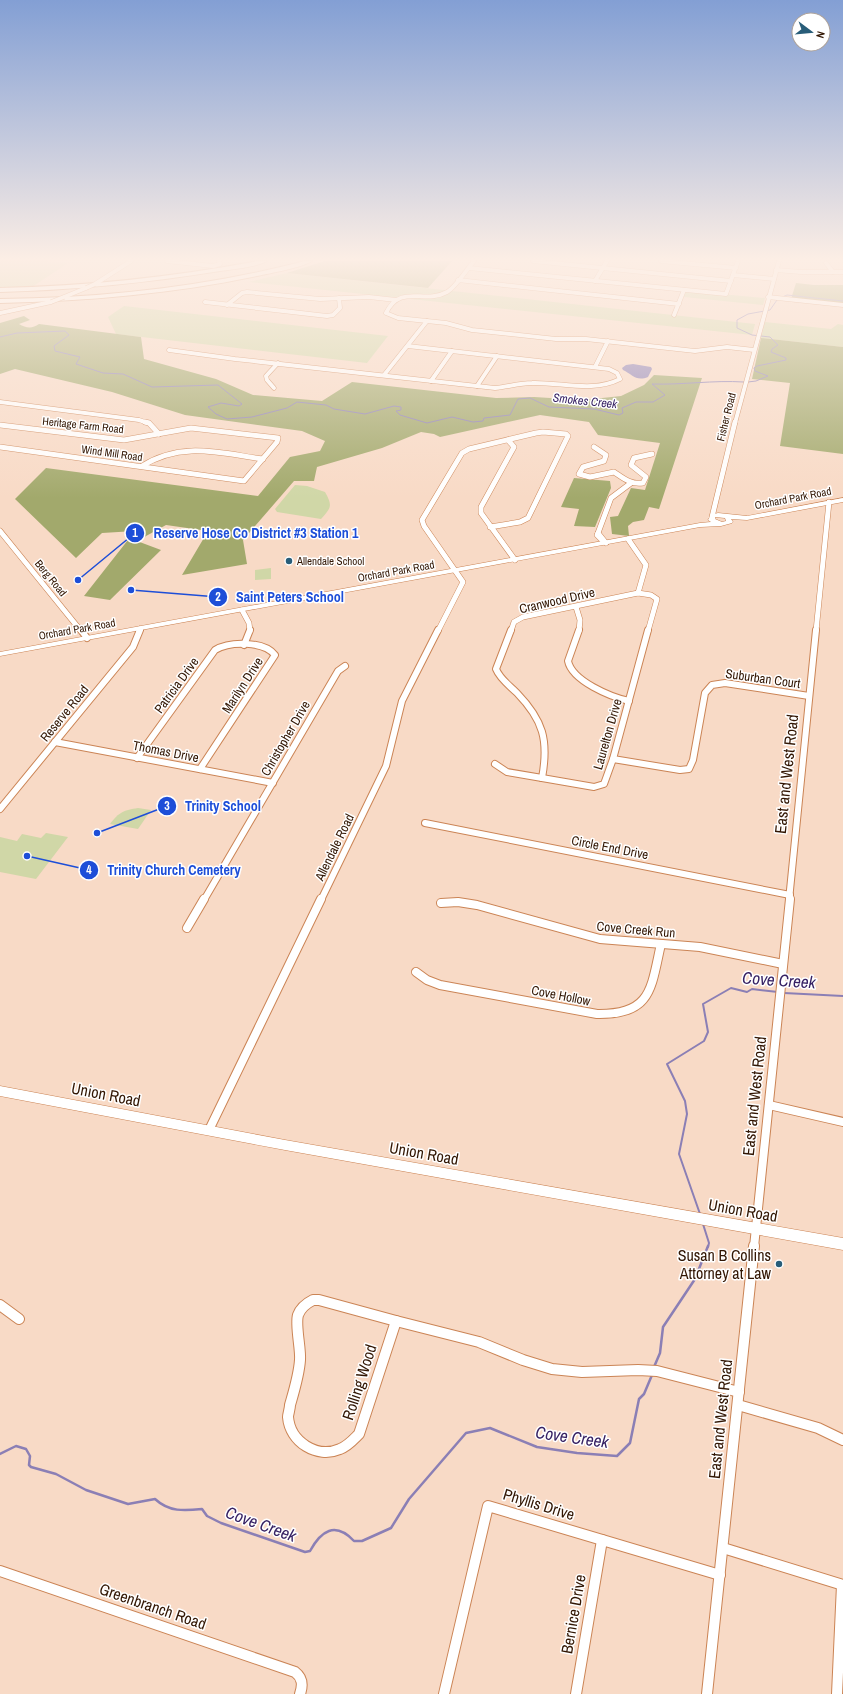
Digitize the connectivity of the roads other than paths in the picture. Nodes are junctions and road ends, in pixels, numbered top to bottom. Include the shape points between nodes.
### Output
1 (413, 340) edge
2 (600, 340) edge
3 (756, 340) edge
4 (608, 341) junction
5 (408, 346) junction
6 (169, 350) dead end
7 (754, 350) junction
8 (452, 351) junction
9 (497, 356) junction
10 (278, 363) junction
11 (595, 367) junction
12 (384, 375) junction
13 (431, 381) junction
14 (477, 386) junction
15 (274, 388) dead end
16 (0, 402) edge
17 (0, 425) edge
18 (159, 434) junction
19 (508, 440) junction
20 (0, 447) edge
21 (594, 447) dead end
22 (652, 454) dead end
23 (263, 459) junction
24 (142, 466) junction
25 (631, 483) junction
26 (843, 500) edge
27 (829, 502) junction
28 (714, 510) junction
29 (712, 518) junction
30 (726, 519) junction
31 (718, 524) junction
32 (700, 525) junction
33 (490, 527) junction
34 (0, 531) edge
35 (628, 540) junction
36 (605, 542) junction
37 (515, 560) junction
38 (456, 571) junction
39 (638, 593) junction
40 (576, 607) junction
41 (242, 610) junction
42 (140, 629) junction
43 (87, 638) junction
44 (244, 645) junction
45 (0, 654) edge
46 (345, 666) dead end
47 (809, 696) junction
48 (629, 701) junction
49 (55, 742) junction
50 (136, 758) junction
51 (613, 759) junction
52 (495, 764) dead end
53 (200, 769) junction
54 (542, 778) junction
55 (272, 783) junction
56 (0, 809) edge
57 (425, 824) dead end
58 (790, 895) junction
59 (441, 903) dead end
60 (187, 928) dead end
61 (660, 944) junction
62 (783, 964) junction
63 (416, 972) dead end
64 (0, 1091) edge
65 (769, 1105) junction
66 (843, 1122) edge
67 (208, 1130) junction
68 (756, 1229) junction
69 (843, 1244) edge
70 (0, 1305) edge
71 (19, 1319) dead end
72 (396, 1321) junction
73 (739, 1392) junction
74 (738, 1405) junction
75 (843, 1440) edge
76 (602, 1540) junction
77 (723, 1548) junction
78 (0, 1571) edge
79 (720, 1575) junction
80 (842, 1585) edge
81 (300, 1694) edge
82 (444, 1694) edge
83 (576, 1694) edge
84 (707, 1694) edge
85 (837, 1694) edge

1 - 5 street
2 - 4 street
3 - 7 street, Fisher Road
4 - 7 street via 695,351 726,347
4 - 11 street
5 - 8 street
5 - 12 street
6 - 10 street
7 - 28 street, Fisher Road
8 - 9 street
8 - 13 street
9 - 11 street
9 - 14 street
10 - 12 street
10 - 15 street via 266,376
11 - 14 street via 615,371 620,379 610,384 577,386 535,383 498,388
12 - 13 street
13 - 14 street
16 - 18 street via 139,420 149,424
17 - 18 street, Heritage Farm Road via 124,440
18 - 23 street, Heritage Farm Road via 191,428 278,438
19 - 33 street via 514,447 481,507 480,514
19 - 33 street via 543,432 568,436 528,518 520,522
19 - 38 street via 469,449 462,454 422,520
20 - 24 street, Wind Mill Road
21 - 25 street via 606,455 604,461 583,467 579,474 590,477 614,472
22 - 25 street via 634,458 631,465 646,477 643,483
23 - 24 street via 184,450 160,457
23 - 24 street, Wind Mill Road via 244,480
25 - 36 street via 611,498 598,533
26 - 27 main road, Orchard Park Road
27 - 30 main road, Orchard Park Road via 747,518
27 - 47 street, East and West Road
28 - 29 street, Fisher Road
28 - 30 street
29 - 30 main road
29 - 31 main road via 712,522
29 - 32 main road, Orchard Park Road
30 - 31 main road, Orchard Park Road
31 - 32 main road, Orchard Park Road
32 - 35 main road, Orchard Park Road
33 - 37 street
34 - 43 street, Berg Road
35 - 36 main road, Orchard Park Road
35 - 39 street via 646,565
36 - 37 main road, Orchard Park Road
37 - 38 main road, Orchard Park Road
38 - 41 main road, Orchard Park Road
38 - 67 street, Allendale Road via 463,582 402,701 386,766
39 - 40 street, Cranwood Drive
39 - 48 street, Laurelton Drive via 657,599
40 - 48 street via 581,617 581,625 568,661 569,666 600,691
40 - 54 street, Cranwood Drive via 516,620 496,667 499,675 525,700 541,724 546,752
41 - 42 main road, Orchard Park Road
41 - 44 street, Marilyn Drive via 251,629
42 - 43 main road, Orchard Park Road
42 - 49 street, Reserve Road via 133,648
43 - 45 main road, Orchard Park Road
44 - 50 street, Patricia Drive via 226,645 215,650
44 - 53 street, Marilyn Drive via 271,650 275,655
46 - 55 street, Christopher Drive via 338,671
47 - 51 street, Suburban Court via 729,683 715,684 705,693 693,760 689,769 680,770
47 - 58 street, East and West Road
48 - 51 street, Laurelton Drive
49 - 50 street, Thomas Drive
49 - 56 street, Reserve Road
50 - 53 street, Thomas Drive
51 - 54 street, Laurelton Drive via 606,782 598,787
52 - 54 street, Laurelton Drive via 507,772
53 - 55 street, Thomas Drive
55 - 60 street, Christopher Drive
57 - 58 street, Circle End Drive
58 - 62 street, East and West Road
59 - 61 street, Cove Creek Run via 478,905 600,939
61 - 62 street, Cove Creek Run via 715,950
61 - 63 street, Cove Hollow via 648,995 636,1006 613,1014 597,1014 440,985
62 - 65 street, East and West Road
64 - 67 main road, Union Road
65 - 66 street
65 - 68 street, East and West Road
67 - 68 main road, Union Road
68 - 69 main road, Union Road
68 - 73 street, East and West Road
70 - 71 street
72 - 72 street, Rolling Wood via 319,1300 308,1302 300,1309 300,1360 288,1417 293,1433 307,1448 323,1453 332,1452 348,1445 359,1434
72 - 73 street, Rolling Wood via 479,1342 552,1369 582,1372 657,1371
73 - 74 street, East and West Road
74 - 75 street via 818,1428
74 - 77 street, East and West Road
76 - 79 street, Phyllis Drive
76 - 82 street, Phyllis Drive via 488,1506
76 - 83 street, Bernice Drive
77 - 79 street, East and West Road
77 - 80 street
78 - 81 street, Greenbranch Road via 295,1672 302,1679
79 - 84 street, East and West Road
80 - 85 street

